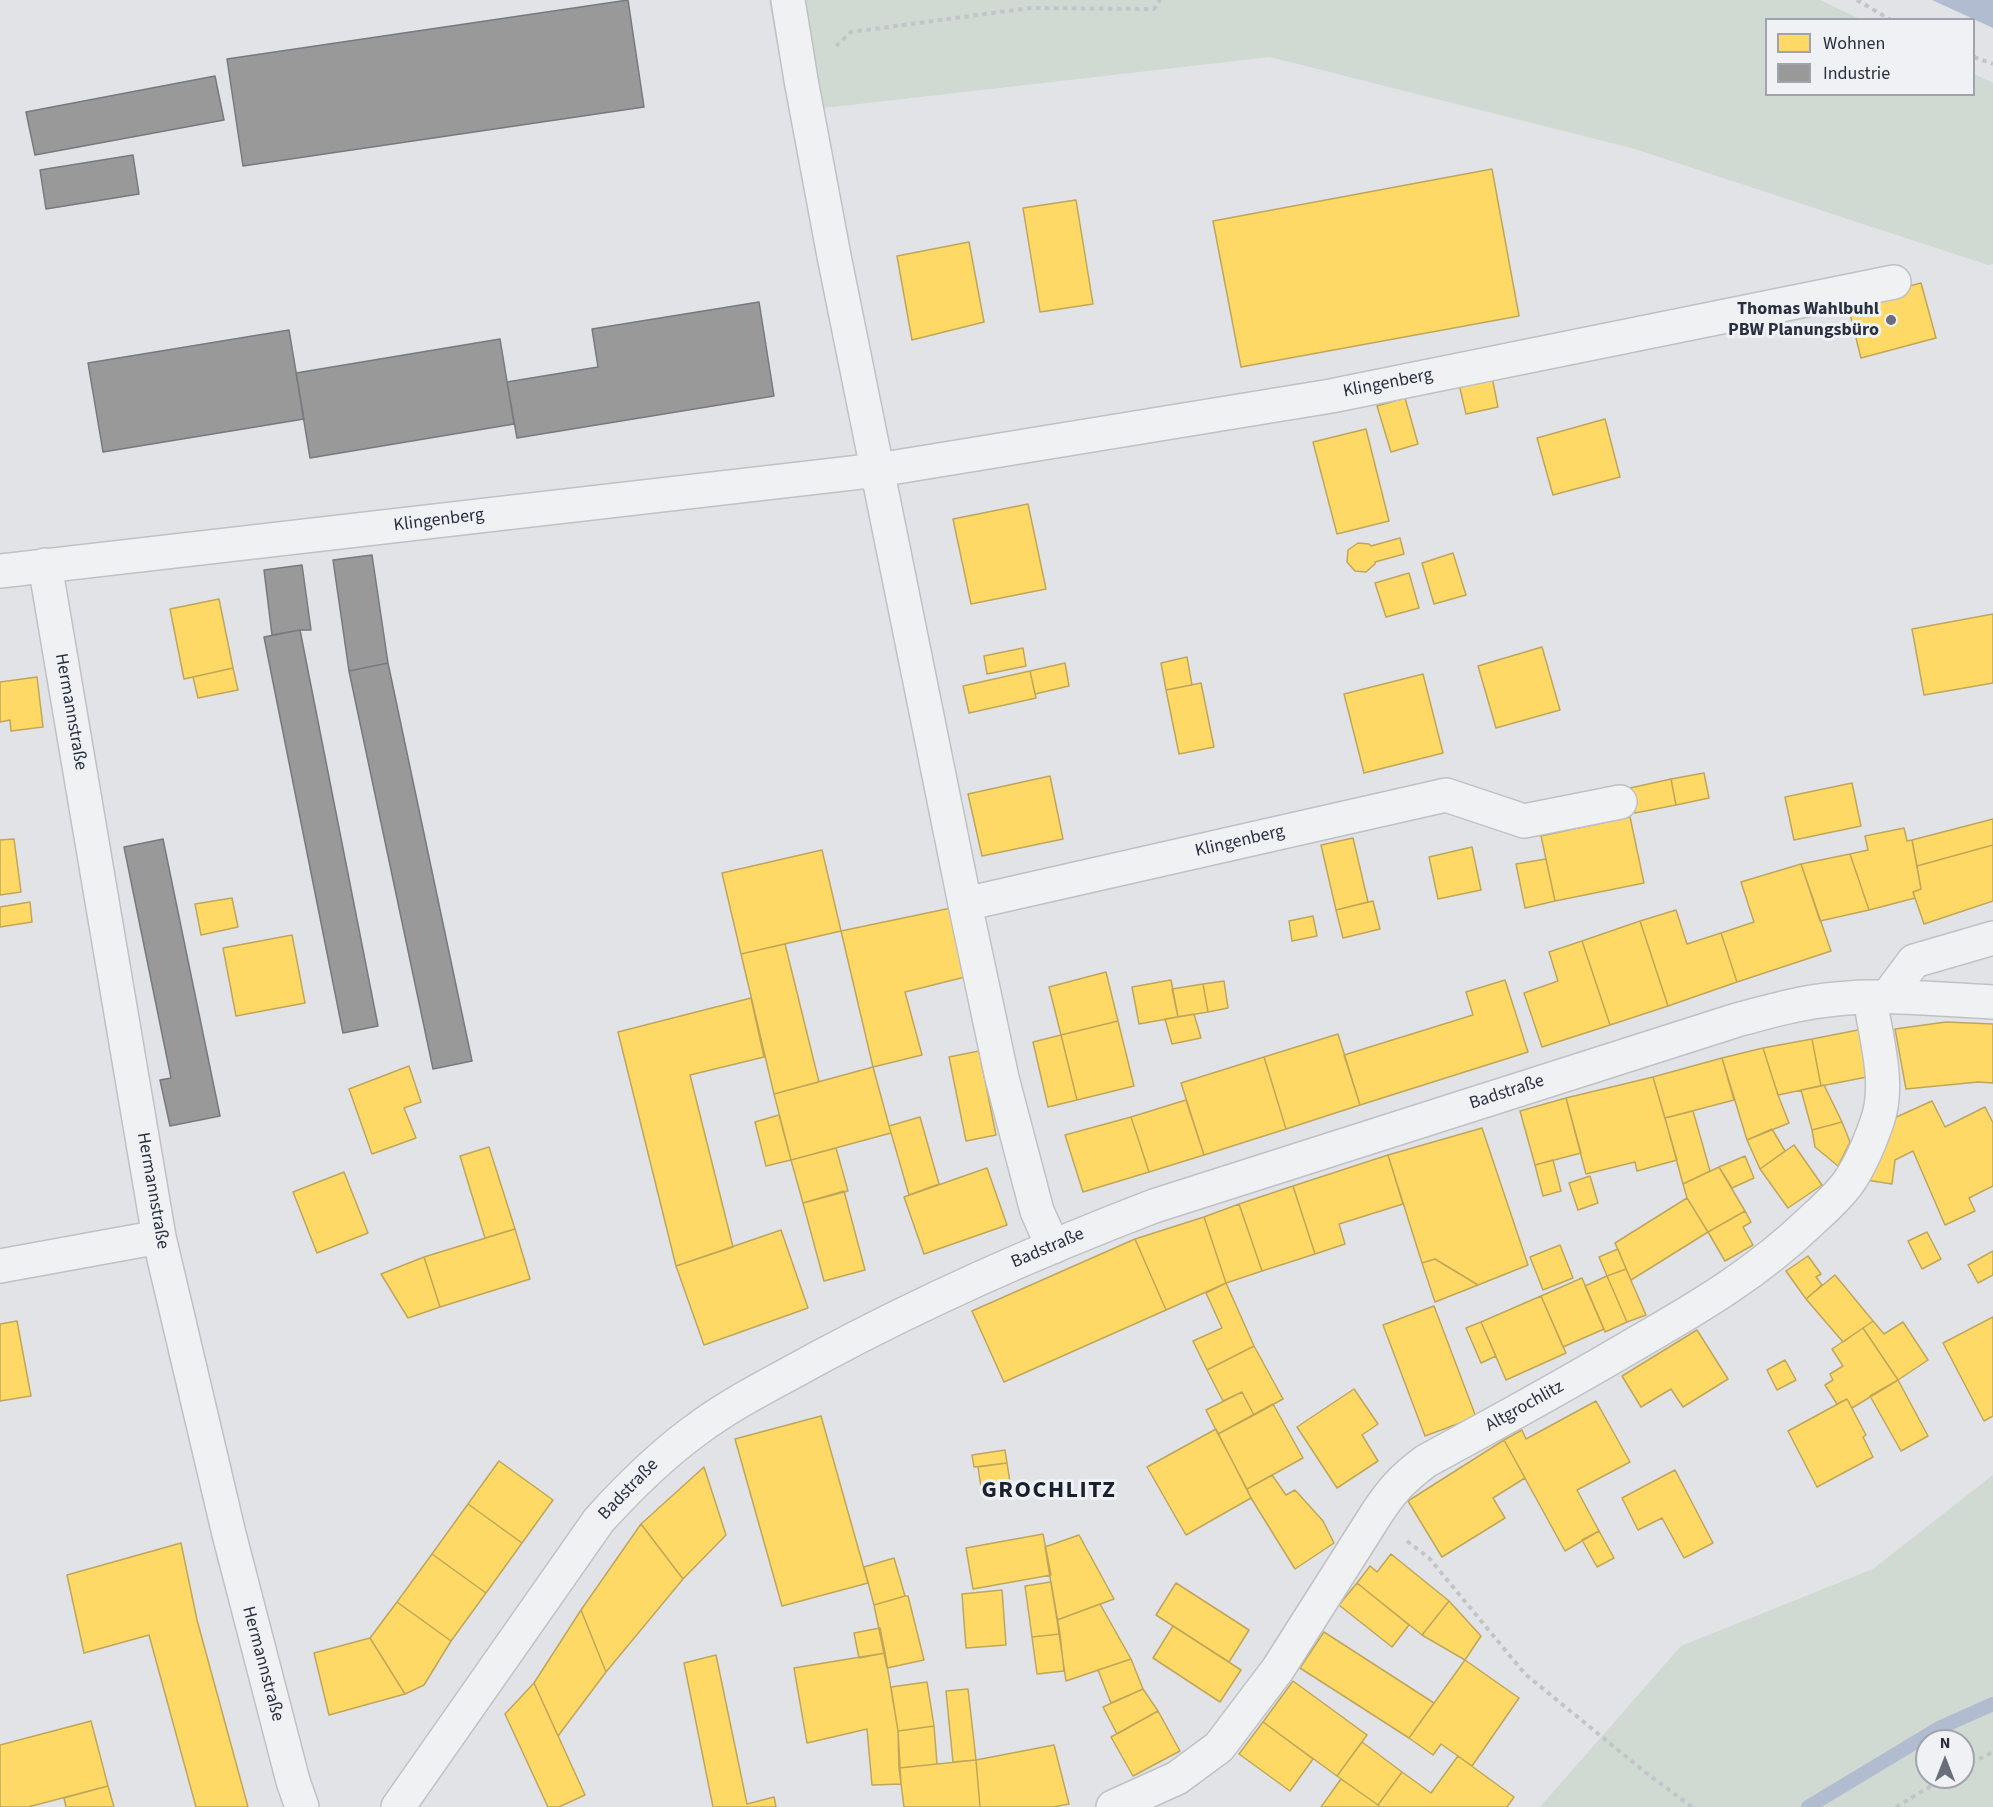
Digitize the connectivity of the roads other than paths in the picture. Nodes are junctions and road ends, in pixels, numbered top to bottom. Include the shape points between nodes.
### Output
1 (788, 0) edge
2 (1894, 282) dead end
3 (878, 470) junction
4 (45, 565) junction
5 (0, 571) edge
6 (1620, 802) dead end
7 (964, 904) junction
8 (1993, 938) edge
9 (1878, 997) junction
10 (1993, 1002) edge
11 (159, 1237) junction
12 (1053, 1247) junction
13 (0, 1266) edge
14 (302, 1807) edge
15 (398, 1807) edge
16 (1113, 1807) edge

1 - 3 street
2 - 3 street, Klingenberg via 1330,396
3 - 4 street, Klingenberg
3 - 7 street
4 - 5 street, Klingenberg
4 - 11 street, Hermannstraße
6 - 7 street, Klingenberg via 1524,821 1446,795
7 - 12 street via 1002,1078 1037,1211
8 - 9 street via 1914,961
9 - 10 street, Badstraße
9 - 12 street, Badstraße via 1811,1002 1737,1020 1187,1195
9 - 16 street, Altgrochlitz via 1883,1082 1878,1121 1848,1183 1832,1202 1747,1276 1570,1382 1426,1461 1405,1477 1390,1493 1278,1669 1219,1747 1177,1778
11 - 13 street
11 - 14 street, Hermannstraße via 229,1534
12 - 15 street, Badstraße via 886,1322 725,1410 663,1455 599,1520

